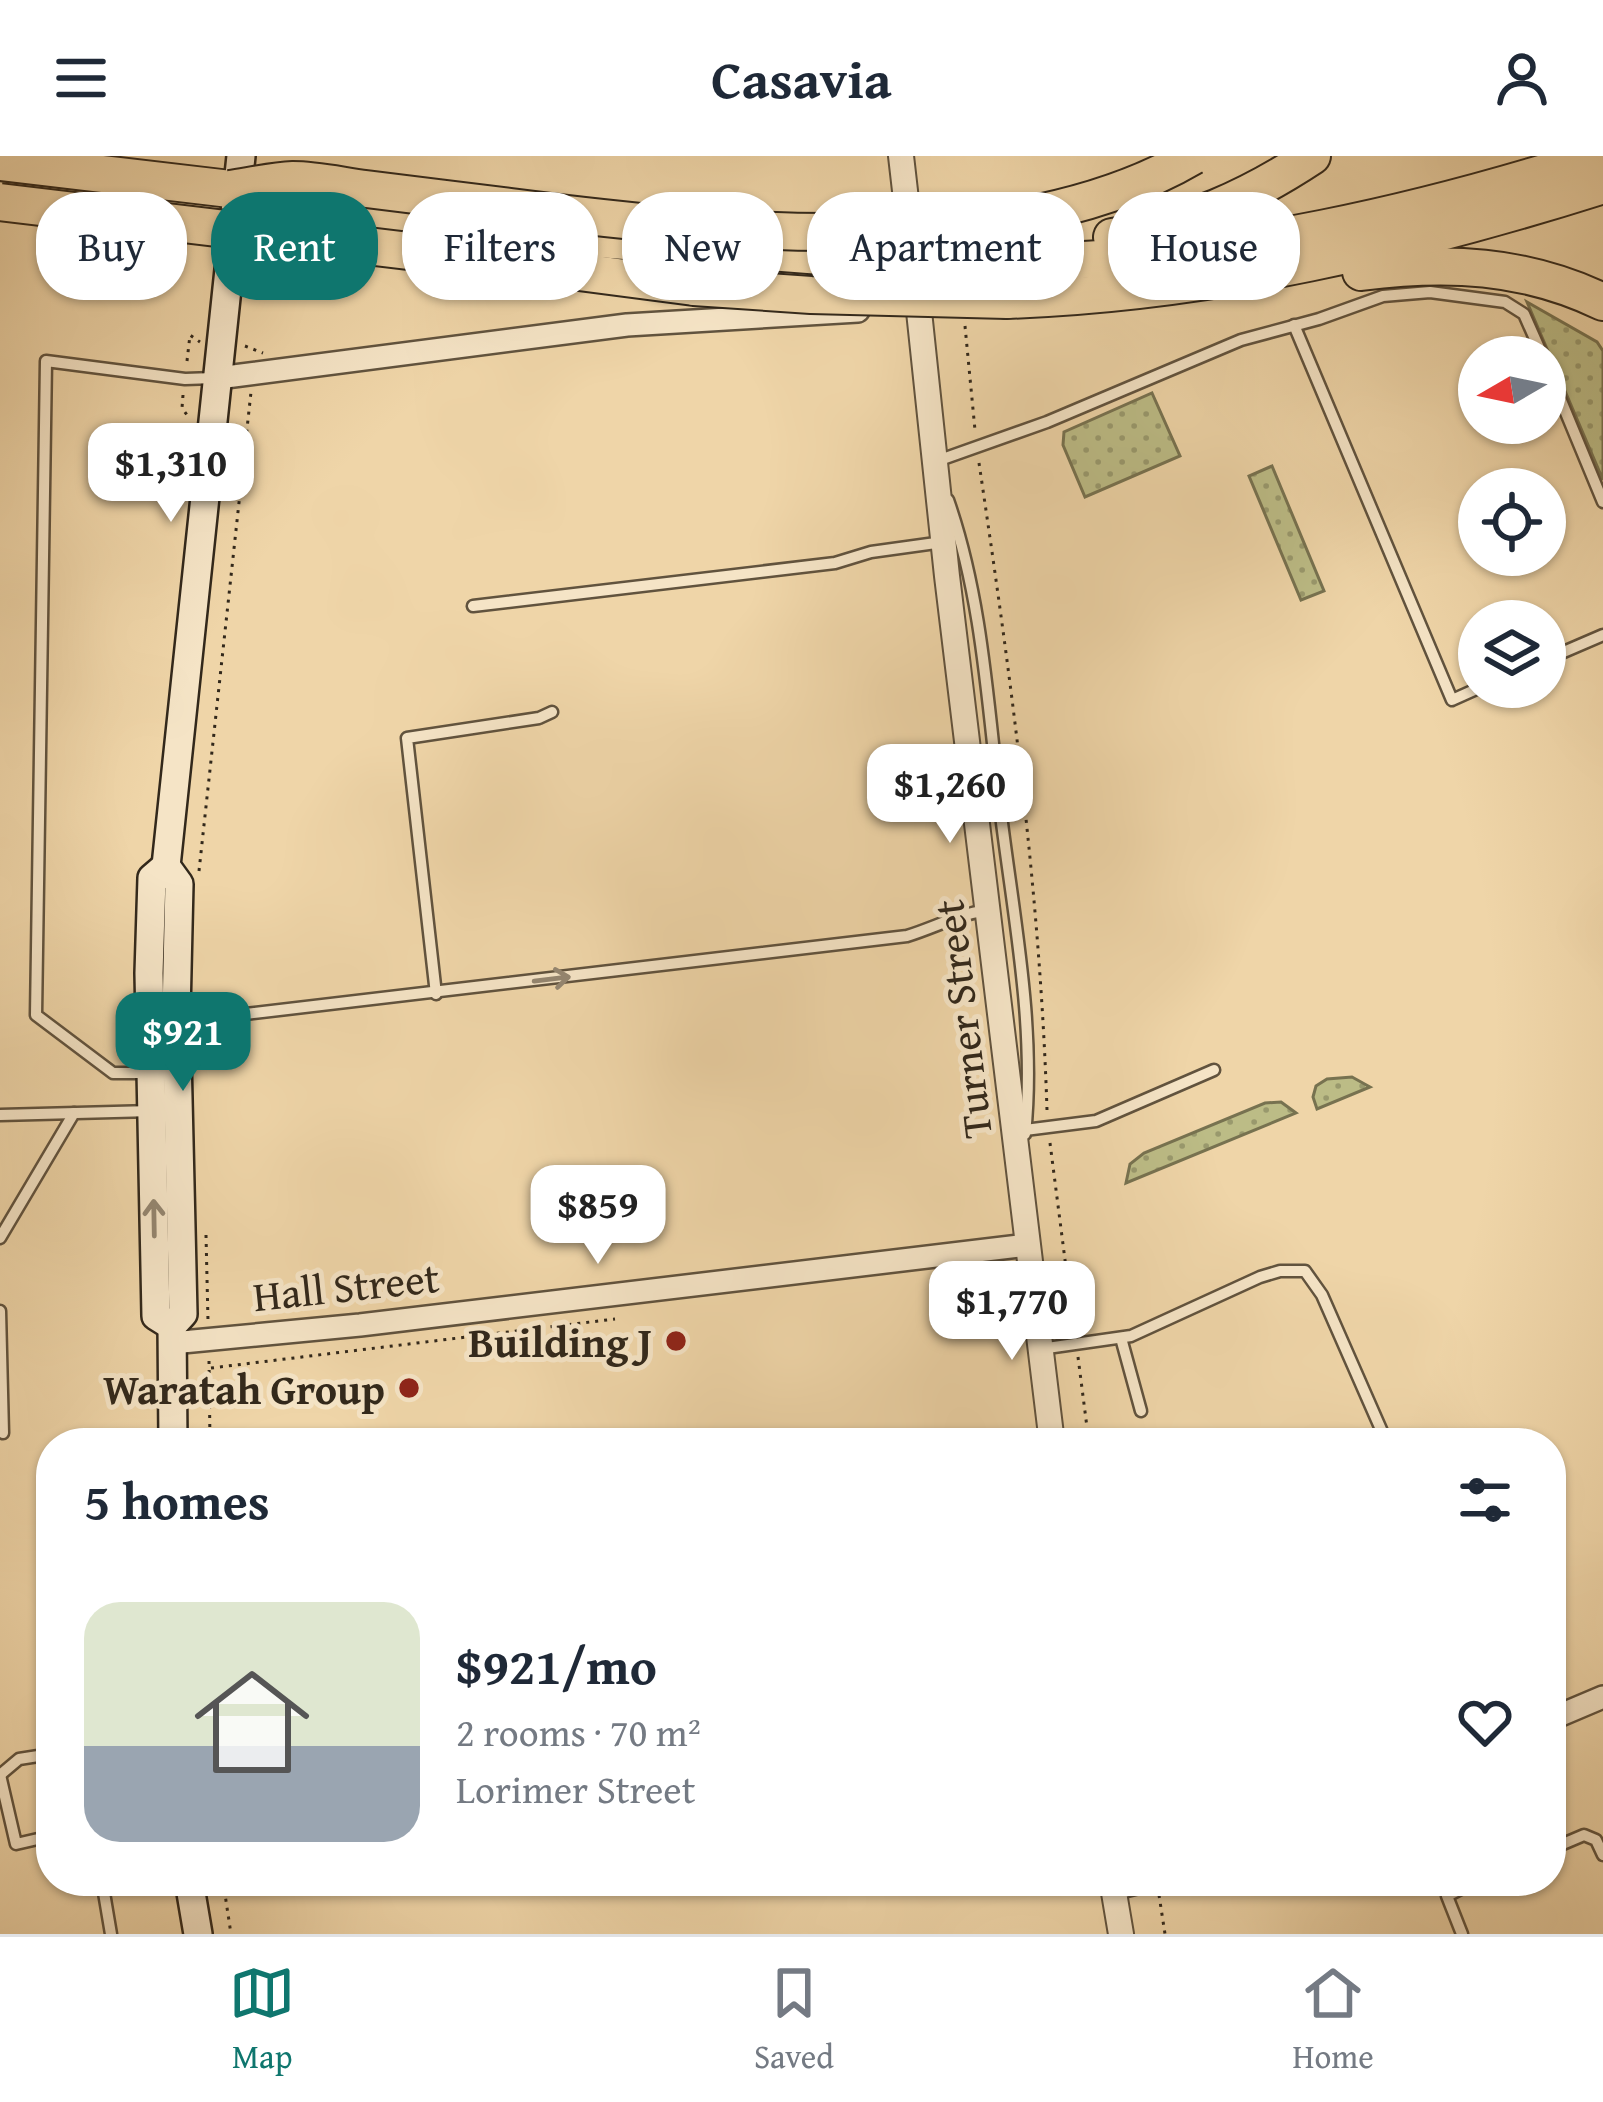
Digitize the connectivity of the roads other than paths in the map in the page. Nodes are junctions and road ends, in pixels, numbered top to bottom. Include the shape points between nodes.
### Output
1 (902, 156) edge
2 (1193, 156) edge
3 (1312, 156) edge
4 (1599, 156) edge
5 (0, 163) edge
6 (235, 173) edge
7 (1603, 185) edge
8 (0, 202) edge
9 (1084, 242) edge
10 (1337, 253) junction
11 (807, 255) edge
12 (1084, 259) edge
13 (1459, 265) junction
14 (1565, 300) dead end
15 (1603, 302) edge
16 (919, 305) junction
17 (1294, 325) junction
18 (1532, 336) edge
19 (218, 378) junction
20 (1566, 412) edge
21 (935, 462) junction
22 (1603, 502) edge
23 (943, 542) junction
24 (473, 606) dead end
25 (1603, 635) edge
26 (1566, 651) edge
27 (1458, 697) edge
28 (552, 712) dead end
29 (988, 910) junction
30 (436, 994) junction
31 (162, 1013) junction
32 (1214, 1070) dead end
33 (150, 1073) junction
34 (152, 1111) junction
35 (74, 1113) junction
36 (0, 1115) edge
37 (1025, 1130) junction
38 (1020, 1177) junction
39 (0, 1238) edge
40 (1028, 1245) junction
41 (0, 1310) edge
42 (172, 1334) junction
43 (1120, 1338) junction
44 (1040, 1349) junction
45 (1141, 1411) dead end
46 (173, 1428) edge
47 (1050, 1428) edge
48 (1380, 1428) edge
49 (3, 1433) edge
50 (1603, 1697) edge
51 (1566, 1713) edge
52 (36, 1756) edge
53 (0, 1775) edge
54 (36, 1839) edge
55 (1566, 1842) edge
56 (1603, 1855) edge
57 (105, 1896) edge
58 (192, 1896) edge
59 (1114, 1896) edge
60 (1448, 1896) edge
61 (1459, 1933) edge
62 (111, 1934) edge
63 (198, 1934) edge
64 (1121, 1934) edge

1 - 16 street, Turner Street
2 - 6 highway, bridge via 1121,192 1055,212 847,230 598,218
3 - 9 highway via 1204,214
4 - 10 highway via 1456,199
5 - 6 highway
6 - 11 highway, bridge via 633,242
6 - 19 main road
7 - 10 highway via 1459,229
8 - 10 highway, bridge via 811,296 1057,298
10 - 12 highway via 1199,250
10 - 13 highway
13 - 14 lane
13 - 15 highway via 1540,277
16 - 19 street via 627,325
16 - 21 street, Turner Street
17 - 18 lane via 1420,292 1504,302 1519,310
17 - 21 lane
17 - 27 lane via 1452,700
19 - 31 main road via 166,866 152,878
19 - 33 lane via 46,361 36,1015 113,1073
20 - 22 lane
21 - 23 street, Turner Street
21 - 37 lane via 976,612 1026,1027
23 - 24 lane via 835,563
23 - 29 street, Turner Street
25 - 26 lane
28 - 30 lane via 406,738
30 -> 29 lane via 907,936
29 - 38 street, Turner Street
30 - 31 lane via 237,1015
31 - 33 main road
31 - 42 main road via 183,1314
32 - 37 lane via 1096,1120
33 - 34 main road
34 - 35 lane
42 -> 34 main road via 156,1316
35 - 36 lane
35 - 39 lane
37 - 38 lane
38 - 40 street, Turner Street
40 - 42 street, Hall Street via 208,1340
40 - 44 street, Turner Street
41 - 49 lane
42 - 46 main road
43 - 44 lane
43 - 45 lane
43 - 48 lane via 1261,1277 1305,1271
44 - 47 street, Turner Street
50 - 51 street
52 - 53 lane
53 - 54 lane via 16,1844
55 - 56 lane via 1584,1834
57 - 62 lane
58 - 63 main road
59 - 64 street
60 - 61 lane

